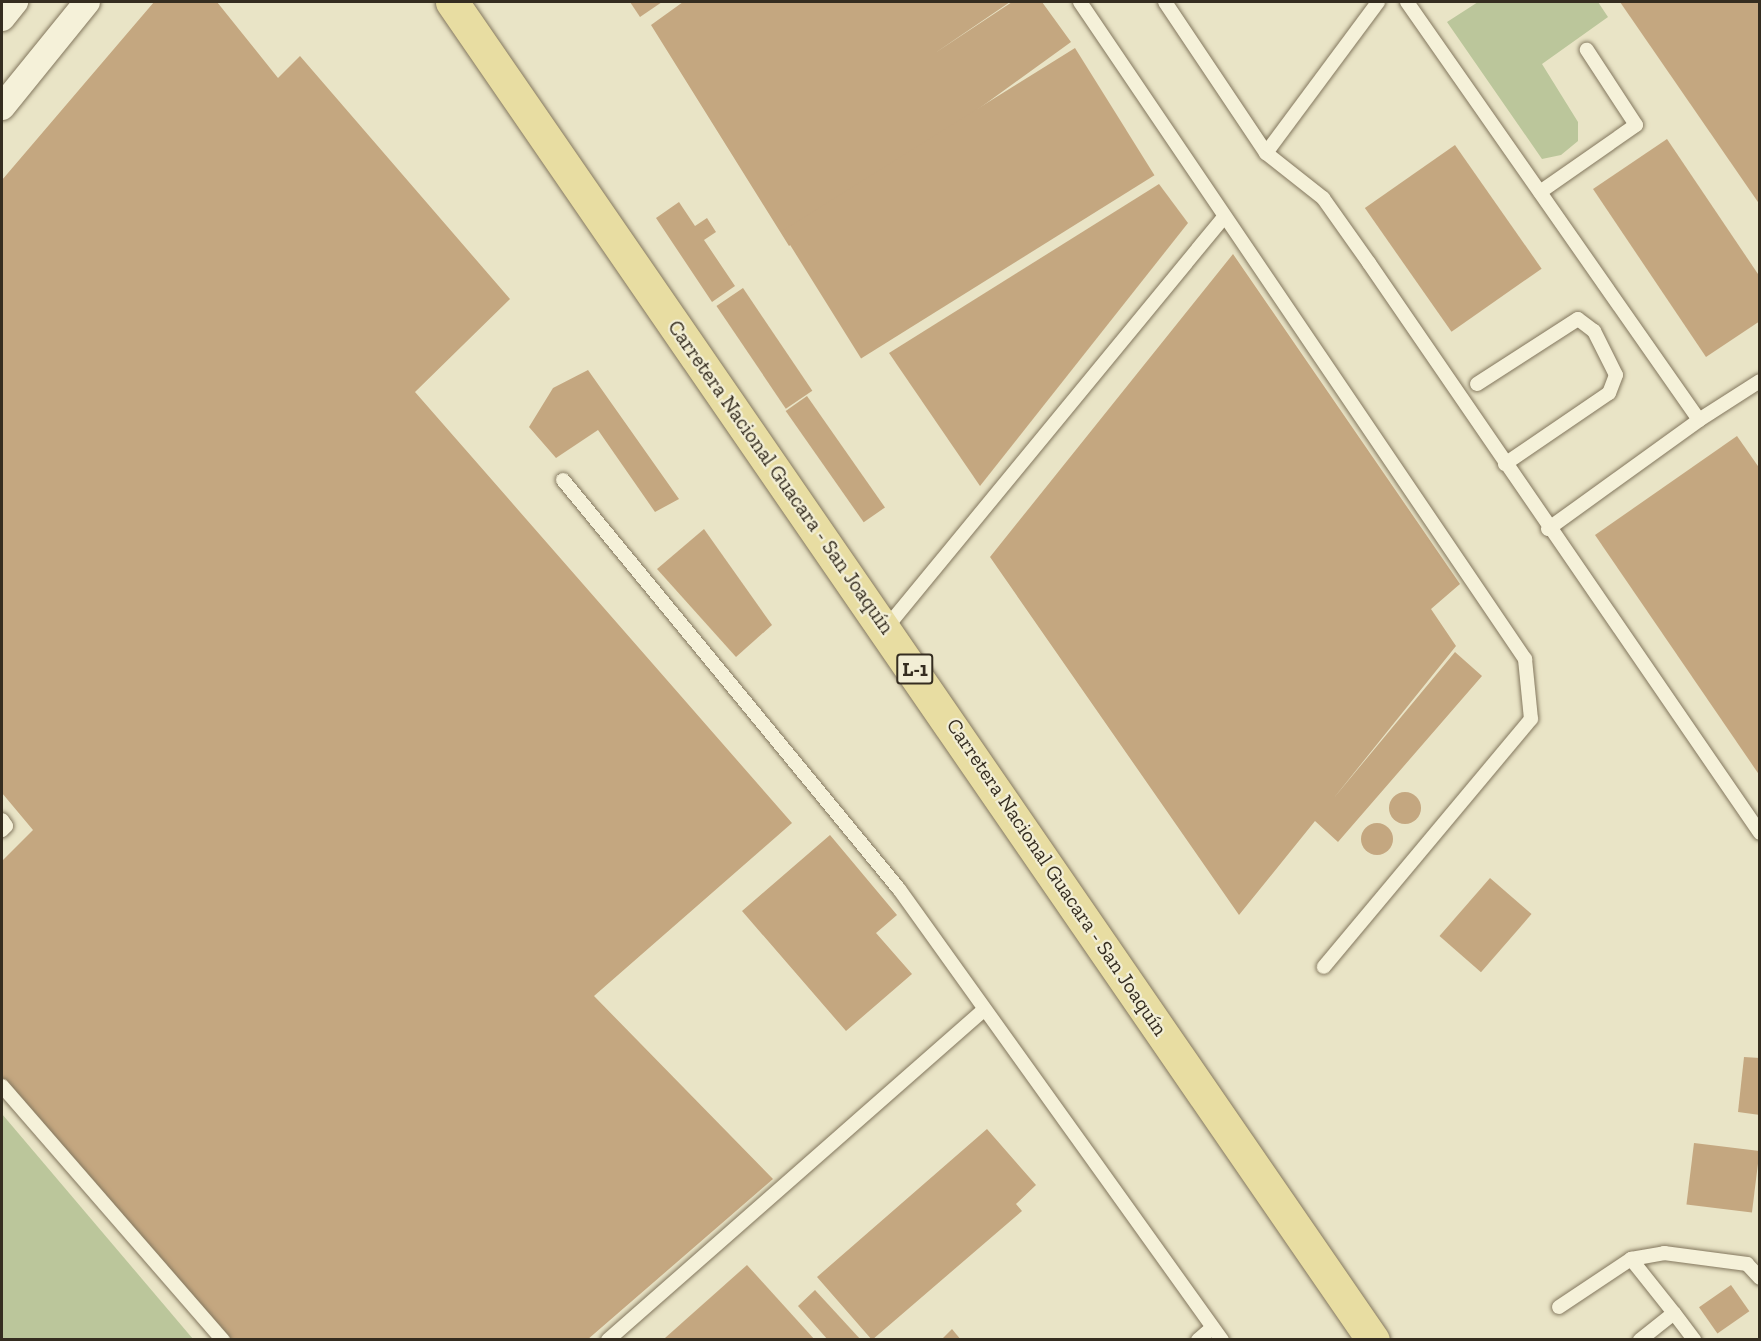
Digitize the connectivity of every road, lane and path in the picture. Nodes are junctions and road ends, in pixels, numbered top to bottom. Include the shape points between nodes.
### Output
1 (15, 2) edge
2 (87, 2) edge
3 (452, 2) edge
4 (1080, 2) edge
5 (1165, 2) edge
6 (1378, 2) edge
7 (1407, 2) edge
8 (2, 18) edge
9 (1587, 50) dead end
10 (2, 107) edge
11 (1266, 153) junction
12 (1540, 192) junction
13 (1224, 217) junction
14 (1760, 381) edge
15 (1477, 384) dead end
16 (1699, 420) junction
17 (1505, 464) junction
18 (563, 480) dead end
19 (1548, 529) junction
20 (886, 628) junction
21 (2, 820) edge
22 (2, 830) edge
23 (1760, 832) edge
24 (1324, 967) dead end
25 (983, 1010) junction
26 (2, 1086) edge
27 (1631, 1259) junction
28 (1760, 1278) edge
29 (1559, 1307) dead end
30 (1674, 1313) junction
31 (1213, 1333) edge
32 (223, 1340) edge
33 (608, 1340) edge
34 (1198, 1340) edge
35 (1222, 1340) edge
36 (1373, 1340) edge
37 (1640, 1340) edge
38 (1695, 1340) edge

1 - 8 street
2 - 10 street
3 - 20 main road, Carretera Nacional Guacara - San Joaquín / L-1
4 - 13 lane
5 - 11 lane
6 - 11 lane
7 - 12 lane
9 - 12 lane via 1636,125
11 - 17 lane via 1323,198
12 - 16 lane
13 - 20 lane
13 - 24 lane via 1525,659 1531,719
14 - 16 lane
15 - 17 lane via 1578,319 1594,331 1616,375 1609,393
16 - 19 lane
17 - 19 lane
18 - 25 lane via 899,889
19 - 23 lane
20 - 36 main road, Carretera Nacional Guacara - San Joaquín / L-1
21 - 22 lane via 6,826
25 - 31 lane
25 - 33 lane
26 - 32 lane
27 - 28 lane via 1664,1253 1748,1264
27 - 29 lane
27 - 30 lane
30 - 37 lane
30 - 38 lane
31 - 34 lane
31 - 35 lane

